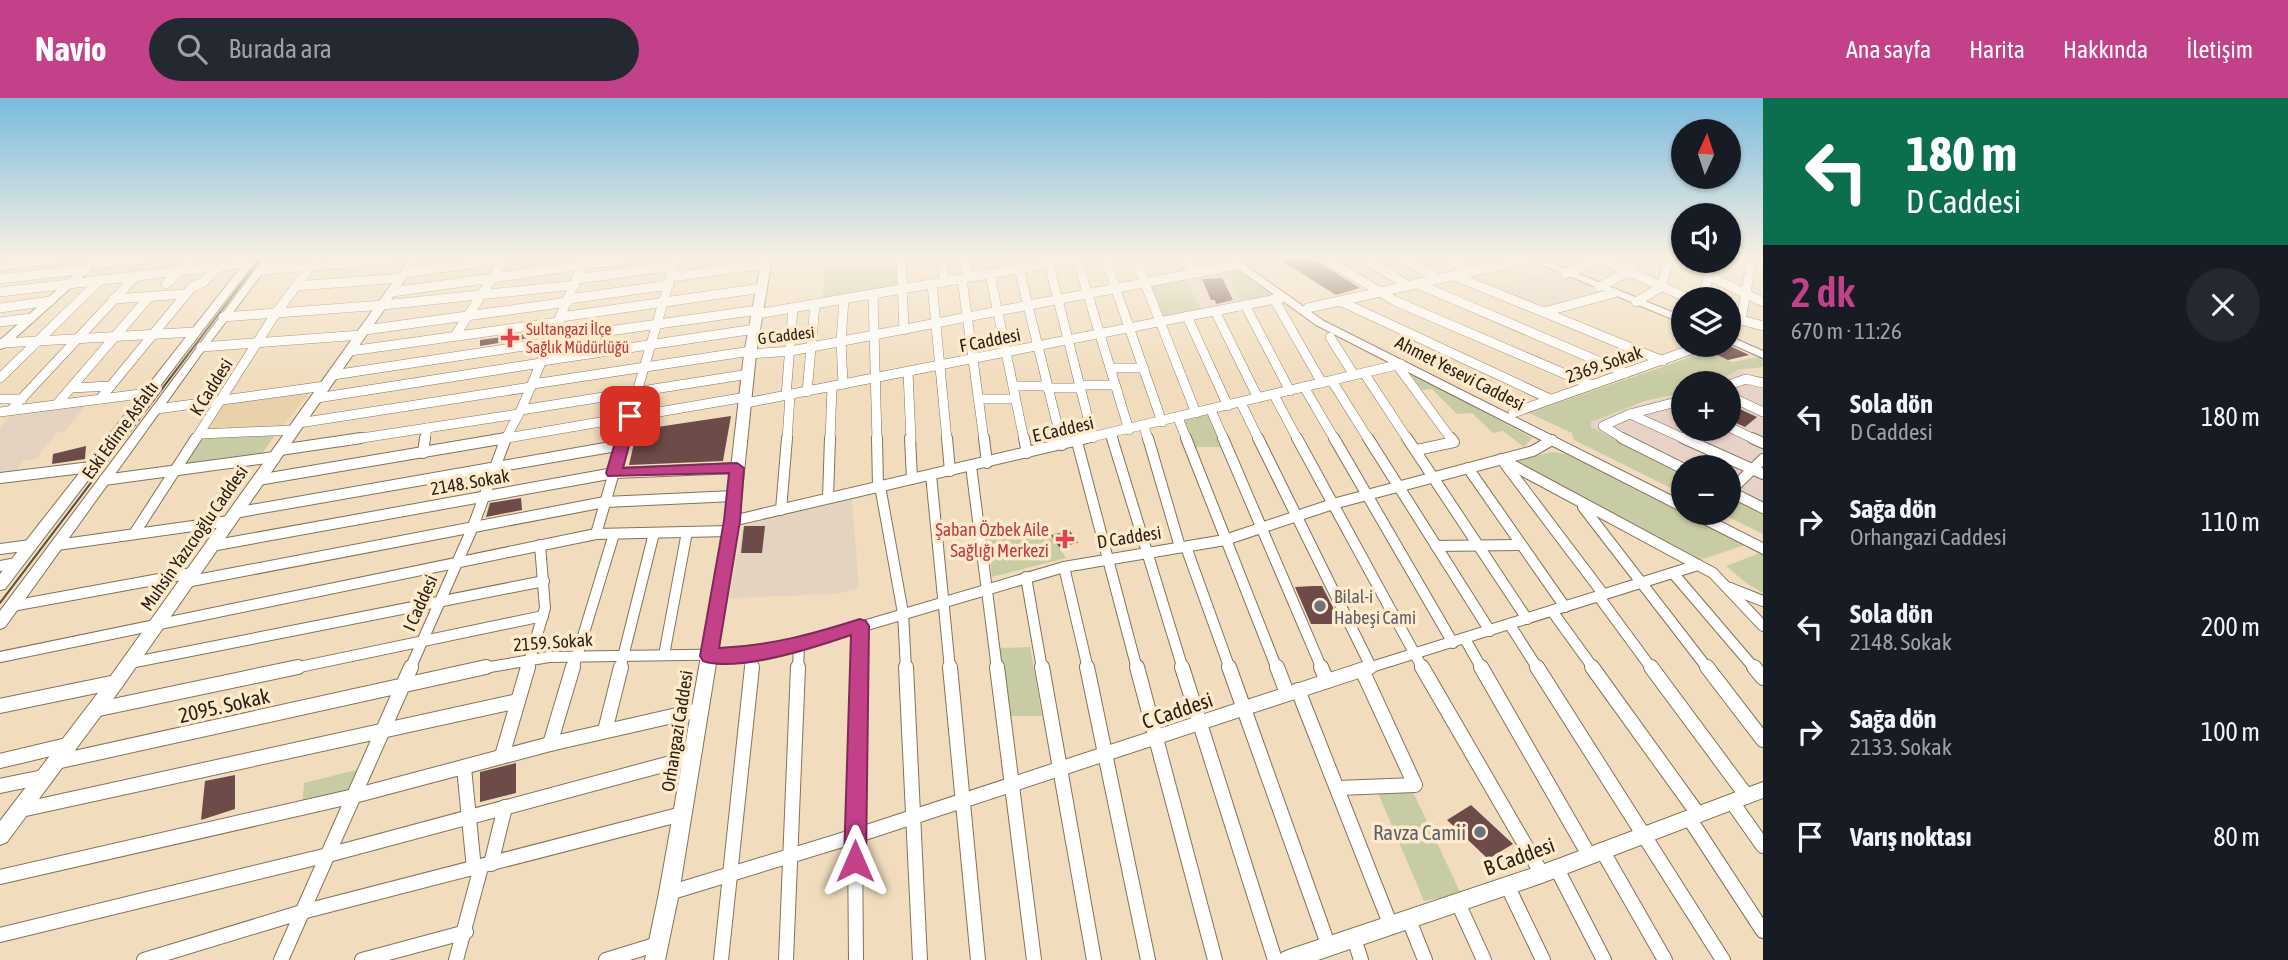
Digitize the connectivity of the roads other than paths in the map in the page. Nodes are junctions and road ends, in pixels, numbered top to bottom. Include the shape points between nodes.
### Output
1 (53, 298) edge
2 (81, 298) edge
3 (127, 298) edge
4 (148, 298) edge
5 (183, 298) edge
6 (224, 298) edge
7 (234, 298) edge
8 (287, 298) edge
9 (387, 298) edge
10 (442, 298) edge
11 (478, 298) edge
12 (577, 298) edge
13 (664, 298) edge
14 (695, 298) edge
15 (760, 298) edge
16 (848, 298) edge
17 (873, 298) edge
18 (903, 298) edge
19 (933, 298) edge
20 (966, 298) edge
21 (995, 298) edge
22 (1025, 298) edge
23 (1075, 298) edge
24 (1089, 298) edge
25 (1119, 298) edge
26 (1150, 298) edge
27 (1276, 298) edge
28 (1283, 298) edge
29 (1284, 298) edge
30 (1285, 298) edge
31 (1353, 298) edge
32 (1394, 298) edge
33 (1446, 298) edge
34 (1510, 298) edge
35 (1595, 298) edge
36 (1627, 298) edge
37 (1642, 298) edge
38 (113, 299) joint
39 (844, 299) junction
40 (568, 300) junction
41 (50, 301) junction
42 (1058, 301) junction
43 (1340, 301) junction
44 (1636, 302) junction
45 (663, 303) junction
46 (815, 304) junction
47 (382, 305) junction
48 (1245, 305) junction
49 (1027, 307) junction
50 (0, 308) edge
51 (793, 308) junction
52 (1308, 308) junction
53 (1215, 311) junction
54 (758, 312) junction
55 (998, 312) junction
56 (1544, 312) junction
57 (276, 313) junction
58 (468, 316) junction
59 (1187, 316) junction
60 (1671, 316) edge
61 (223, 317) junction
62 (31, 318) junction
63 (967, 318) junction
64 (560, 319) junction
65 (1741, 321) edge
66 (0, 322) edge
67 (1160, 322) junction
68 (1320, 323) junction
69 (658, 324) junction
70 (936, 324) junction
71 (1763, 326) edge
72 (1129, 328) junction
73 (755, 329) junction
74 (905, 330) junction
75 (194, 332) junction
76 (363, 332) junction
77 (153, 334) junction
78 (1100, 334) junction
79 (1343, 335) junction
80 (117, 336) junction
81 (455, 336) junction
82 (873, 336) junction
83 (1330, 337) junction
84 (78, 338) junction
85 (4, 340) edge
86 (39, 340) junction
87 (551, 340) junction
88 (841, 341) junction
89 (1068, 341) junction
90 (258, 343) junction
91 (652, 345) junction
92 (1741, 345) edge
93 (1037, 346) junction
94 (201, 347) junction
95 (811, 347) junction
96 (350, 351) junction
97 (495, 351) junction
98 (792, 351) junction
99 (750, 352) junction
100 (1006, 353) junction
101 (1763, 355) edge
102 (1673, 357) edge
103 (973, 359) junction
104 (1663, 361) junction
105 (542, 362) junction
106 (1399, 364) junction
107 (940, 366) junction
108 (645, 367) junction
109 (1110, 368) junction
110 (1144, 368) junction
111 (493, 371) junction
112 (908, 372) junction
113 (1626, 373) junction
114 (748, 374) junction
115 (1359, 374) junction
116 (0, 378) edge
117 (874, 378) junction
118 (1741, 381) edge
119 (1327, 382) junction
120 (1763, 383) edge
121 (844, 384) junction
122 (532, 385) junction
123 (1115, 385) junction
124 (1591, 385) junction
125 (111, 386) junction
126 (325, 386) junction
127 (1013, 386) junction
128 (1080, 386) junction
129 (832, 387) junction
130 (1047, 387) junction
131 (1304, 387) junction
132 (71, 388) junction
133 (638, 391) junction
134 (1290, 391) junction
135 (807, 392) junction
136 (148, 393) junction
137 (1274, 395) junction
138 (788, 396) junction
139 (1258, 398) junction
140 (0, 399) edge
141 (22, 399) junction
142 (100, 399) junction
143 (222, 399) junction
144 (978, 399) junction
145 (1015, 399) junction
146 (1550, 399) junction
147 (746, 400) junction
148 (1741, 402) edge
149 (1241, 403) junction
150 (1671, 403) edge
151 (57, 404) junction
152 (1228, 405) junction
153 (157, 409) junction
154 (11, 410) junction
155 (1211, 410) junction
156 (0, 412) edge
157 (520, 412) junction
158 (1763, 412) edge
159 (1196, 413) junction
160 (1513, 413) junction
161 (1630, 414) junction
162 (630, 416) junction
163 (1178, 418) junction
164 (1163, 422) junction
165 (1144, 426) junction
166 (296, 427) junction
167 (427, 428) junction
168 (1129, 430) junction
169 (1741, 433) edge
170 (200, 434) junction
171 (1111, 434) junction
172 (506, 438) junction
173 (1093, 438) junction
174 (1554, 438) junction
175 (1077, 442) junction
176 (1763, 443) edge
177 (622, 445) junction
178 (1062, 445) junction
179 (1417, 450) junction
180 (277, 453) junction
181 (423, 453) junction
182 (1027, 453) junction
183 (1763, 459) edge
184 (1501, 460) junction
185 (1671, 462) edge
186 (987, 463) junction
187 (971, 466) junction
188 (90, 467) junction
189 (496, 468) junction
190 (737, 468) junction
191 (1468, 468) junction
192 (176, 470) junction
193 (950, 471) junction
194 (1758, 472) edge
195 (614, 473) junction
196 (931, 475) junction
197 (1434, 477) junction
198 (0, 478) edge
199 (912, 479) junction
200 (104, 480) junction
201 (258, 480) junction
202 (1741, 484) edge
203 (1401, 485) junction
204 (879, 487) junction
205 (1365, 495) junction
206 (734, 496) junction
207 (1671, 496) edge
208 (1741, 497) edge
209 (483, 498) junction
210 (828, 498) junction
211 (605, 502) junction
212 (1580, 503) junction
213 (1333, 504) junction
214 (1763, 508) edge
215 (781, 510) junction
216 (1295, 516) junction
217 (232, 517) junction
218 (1716, 525) edge
219 (1735, 525) edge
220 (731, 526) junction
221 (1263, 528) junction
222 (472, 530) junction
223 (687, 532) junction
224 (654, 533) junction
225 (134, 534) junction
226 (596, 534) junction
227 (614, 534) junction
228 (1763, 539) edge
229 (1224, 540) junction
230 (31, 545) junction
231 (57, 545) junction
232 (540, 545) junction
233 (1520, 545) junction
234 (211, 546) junction
235 (1436, 546) junction
236 (1478, 546) junction
237 (1183, 547) junction
238 (0, 549) edge
239 (1763, 549) edge
240 (1147, 552) junction
241 (1107, 558) junction
242 (17, 564) junction
243 (457, 564) junction
244 (1698, 565) junction
245 (0, 566) edge
246 (1064, 566) junction
247 (1673, 573) junction
248 (189, 577) junction
249 (1026, 577) junction
250 (544, 581) junction
251 (1641, 583) junction
252 (0, 586) edge
253 (1727, 587) junction
254 (987, 589) junction
255 (1602, 596) junction
256 (1763, 601) edge
257 (438, 602) junction
258 (945, 603) junction
259 (12, 606) junction
260 (1559, 609) junction
261 (903, 613) junction
262 (543, 616) junction
263 (1527, 620) junction
264 (0, 622) edge
265 (157, 623) junction
266 (1510, 625) junction
267 (860, 626) junction
268 (1763, 626) edge
269 (1490, 631) junction
270 (1459, 641) junction
271 (421, 642) junction
272 (799, 645) junction
273 (754, 654) junction
274 (1414, 654) junction
275 (664, 655) junction
276 (622, 656) junction
277 (709, 656) junction
278 (0, 657) edge
279 (577, 657) junction
280 (531, 659) junction
281 (130, 663) junction
282 (1367, 668) junction
283 (1763, 678) edge
284 (1327, 681) junction
285 (116, 682) junction
286 (403, 685) junction
287 (1293, 691) junction
288 (518, 701) junction
289 (0, 706) edge
290 (1242, 708) junction
291 (94, 710) junction
292 (699, 710) junction
293 (1199, 723) junction
294 (605, 731) junction
295 (382, 733) junction
296 (1155, 738) junction
297 (1763, 740) edge
298 (550, 744) junction
299 (67, 745) junction
300 (1107, 753) junction
301 (502, 756) junction
302 (693, 757) junction
303 (0, 761) edge
304 (54, 763) junction
305 (464, 768) junction
306 (1059, 768) junction
307 (43, 777) junction
308 (1012, 785) junction
309 (0, 786) edge
310 (1338, 788) junction
311 (354, 796) junction
312 (1747, 796) edge
313 (961, 800) junction
314 (505, 807) junction
315 (18, 811) junction
316 (682, 814) junction
317 (914, 816) junction
318 (1693, 816) junction
319 (467, 817) junction
320 (0, 836) edge
321 (855, 836) junction
322 (1643, 836) junction
323 (1763, 846) edge
324 (1595, 853) junction
325 (328, 855) junction
326 (791, 856) junction
327 (482, 867) junction
328 (1549, 871) junction
329 (728, 874) junction
330 (0, 877) edge
331 (1507, 885) junction
332 (669, 893) junction
333 (1458, 903) junction
334 (302, 912) junction
335 (1400, 923) junction
336 (1763, 931) edge
337 (466, 932) junction
338 (0, 935) edge
339 (1354, 938) junction
340 (1329, 947) junction
341 (657, 952) edge
342 (144, 960) edge
343 (281, 960) edge
344 (362, 960) edge
345 (456, 960) edge
346 (606, 960) edge
347 (721, 960) edge
348 (786, 960) edge
349 (856, 960) edge
350 (920, 960) edge
351 (978, 960) edge
352 (1034, 960) edge
353 (1094, 960) edge
354 (1148, 960) edge
355 (1215, 960) edge
356 (1275, 960) edge
357 (1288, 960) edge
358 (1361, 960) edge
359 (1425, 960) edge
360 (1484, 960) edge
361 (1543, 960) edge
362 (1604, 960) edge
363 (1665, 960) edge
364 (1723, 960) edge

1 - 41 main road
2 - 86 street
3 - 38 street
4 - 80 street
5 - 77 street
6 - 75 main road, Eski Edirne Asfaltı
7 - 61 main road, Eski Edirne Asfaltı
8 - 57 street, K Caddesi
9 - 47 main road, Muhsin Yazıcıoğlu Caddesi
10 - 47 street
11 - 58 street
12 - 40 street
13 - 45 street
14 - 45 street
15 - 54 main road, Orhangazi Caddesi
16 - 39 street
17 - 82 street
18 - 74 street
19 - 70 street
20 - 63 street
21 - 55 street
22 - 49 street
23 - 42 street, G Caddesi
24 - 78 street
25 - 72 street
26 - 67 street
27 - 48 street, F Caddesi
28 - 119 street
29 - 68 main road, Ahmet Yesevi Caddesi
30 - 52 main road, Ahmet Yesevi Caddesi
31 - 43 street
32 - 124 street
33 - 113 street
34 - 56 street
35 - 56 street
36 - 44 main road
37 - 44 street
38 - 84 street
39 - 46 street
39 - 88 street
40 - 58 street
40 - 64 street, I Caddesi
41 - 50 street
41 - 62 main road
42 - 49 street, G Caddesi
42 - 89 street
43 - 52 street
43 - 146 street
44 - 60 main road
45 - 64 street
45 - 69 street
46 - 51 street
46 - 95 street
47 - 57 street
47 - 76 main road, Muhsin Yazıcıoğlu Caddesi
48 - 53 street, F Caddesi
48 - 134 street
49 - 55 street, G Caddesi
49 - 93 street
51 - 54 street
51 - 98 street
52 - 160 main road, Ahmet Yesevi Caddesi
53 - 59 street, F Caddesi
53 - 139 street
54 - 69 street
54 - 73 main road, Orhangazi Caddesi
55 - 63 street, G Caddesi
55 - 100 street
56 - 104 street
57 - 61 street
57 - 90 street, K Caddesi
58 - 76 street
58 - 81 street
59 - 67 street, F Caddesi
59 - 152 street
61 - 94 main road, Eski Edirne Asfaltı
62 - 66 street
62 - 85 main road
63 - 70 street, G Caddesi
63 - 103 street
64 - 81 street
64 - 87 street, I Caddesi
65 - 71 street
67 - 72 street, F Caddesi
67 - 159 street
68 - 79 main road, Ahmet Yesevi Caddesi
68 - 83 street
69 - 87 street
69 - 91 street
70 - 74 street, G Caddesi
70 - 107 street
72 - 78 street, F Caddesi
72 - 110 street
73 - 91 street
73 - 99 main road, Orhangazi Caddesi
74 - 82 street, G Caddesi
75 - 77 street
75 - 136 main road, Eski Edirne Asfaltı
76 - 90 street
76 - 96 main road, Muhsin Yazıcıoğlu Caddesi
77 - 80 street
77 - 125 street
78 - 89 street, F Caddesi
78 - 109 street
79 - 83 street
79 - 106 main road, Ahmet Yesevi Caddesi
80 - 84 street
80 - 132 street
81 - 96 street
82 - 88 street, G Caddesi
82 - 117 street
83 - 115 street
84 - 86 street
84 - 141 street
85 - 86 street
86 - 116 street
87 - 97 street
87 - 105 street, I Caddesi
88 - 95 street, G Caddesi
88 - 121 street
89 - 93 street, F Caddesi
89 - 128 street
90 - 94 street
90 - 143 street, K Caddesi
91 - 105 street
91 - 108 street
92 - 101 main road
93 - 100 street, F Caddesi
93 - 130 street
94 - 153 main road, Eski Edirne Asfaltı
95 - 98 street, G Caddesi
95 - 135 street
96 - 126 main road, Muhsin Yazıcıoğlu Caddesi
97 - 111 street
97 - 126 street
98 - 99 street, G Caddesi
98 - 138 street
99 - 108 street, G Caddesi
99 - 114 main road, Orhangazi Caddesi
100 - 103 street, F Caddesi
100 - 127 street
102 - 104 street, 2369. Sokak
103 - 107 street, F Caddesi
103 - 144 street
104 - 113 street, 2369. Sokak
105 - 111 street
105 - 122 street, I Caddesi
106 - 115 street, E Caddesi
106 - 174 main road, Ahmet Yesevi Caddesi
106 - 179 street via 1454,442
107 - 112 street, F Caddesi
107 - 193 street
108 - 122 street, G Caddesi
108 - 133 street
109 - 110 street
109 - 123 street
110 - 164 street
111 - 126 street
112 - 117 street, F Caddesi
112 - 199 street
113 - 124 street, 2369. Sokak
114 - 133 street
114 - 147 main road, Orhangazi Caddesi
115 - 119 street, E Caddesi
115 - 179 street
117 - 121 street, F Caddesi
117 - 204 street
118 - 120 street
119 - 131 street, E Caddesi
119 - 203 street
121 - 129 street, F Caddesi
122 - 157 street, I Caddesi
122 - 166 street, G Caddesi
123 - 128 street
123 - 168 street
124 - 146 street, 2369. Sokak
125 - 132 street
125 - 142 street
126 - 143 street
126 - 166 main road, Muhsin Yazıcıoğlu Caddesi
127 - 130 street
127 - 145 street
128 - 130 street
128 - 173 street
129 - 135 street, F Caddesi
129 - 210 street
130 - 178 street
131 - 134 street, E Caddesi
131 - 205 street
132 - 151 street
133 - 157 street
133 - 162 street
134 - 137 street, E Caddesi
135 - 138 street, F Caddesi
136 - 142 street
136 - 188 main road, Eski Edirne Asfaltı
137 - 139 street, E Caddesi
137 - 213 street
138 - 147 street, F Caddesi
138 - 215 street
139 - 149 street, E Caddesi
140 - 141 street
141 - 154 street
142 - 151 street
143 - 153 street
143 - 170 street, K Caddesi
144 - 145 street
144 - 186 street
145 - 182 street
146 - 160 street, 2369. Sokak
147 - 162 street, F Caddesi
147 - 190 main road, Orhangazi Caddesi
148 - 158 street
149 - 152 street, E Caddesi
149 - 216 street
150 - 161 street
151 - 154 street
152 - 155 street, E Caddesi
153 - 200 main road, Eski Edirne Asfaltı
154 - 156 street
155 - 159 street, E Caddesi
155 - 221 street
157 - 167 street
157 - 172 street, I Caddesi
159 - 163 street, E Caddesi
160 - 174 main road, Ahmet Yesevi Caddesi
161 - 185 street via 1603,428
161 - 194 street
162 - 172 street, F Caddesi
162 - 177 street
163 - 164 street, E Caddesi
163 - 229 street
164 - 165 street, E Caddesi
165 - 168 street, E Caddesi
165 - 237 street
166 - 170 street, G Caddesi
166 - 180 main road, Muhsin Yazıcıoğlu Caddesi
167 - 180 street
167 - 181 street
168 - 171 street, E Caddesi
169 - 176 street
170 - 192 street, K Caddesi
171 - 173 street, E Caddesi
171 - 240 street
172 - 181 street, F Caddesi
172 - 189 street, I Caddesi
173 - 175 street, E Caddesi
174 - 184 street, D Caddesi via 1533,451
174 - 207 main road, Ahmet Yesevi Caddesi
175 - 178 street, E Caddesi
175 - 241 street
177 - 189 street
177 - 195 street
178 - 182 street, E Caddesi
179 - 197 street
180 - 192 street
180 - 201 main road, Muhsin Yazıcıoğlu Caddesi
181 - 201 street, F Caddesi
182 - 186 street, E Caddesi
183 - 194 street
184 - 191 street, D Caddesi
184 - 212 street
184 - 255 street
186 - 187 street, E Caddesi
187 - 193 street, E Caddesi
187 - 254 street
188 - 198 street
188 - 230 main road, Eski Edirne Asfaltı
189 - 209 street, I Caddesi
189 - 217 street
190 - 195 street, 2148. Sokak
190 - 206 main road, Orhangazi Caddesi
191 - 197 street, D Caddesi
191 - 233 street
192 - 200 street
192 - 225 street, K Caddesi
193 - 196 street, E Caddesi
194 - 202 street
195 - 209 street, 2148. Sokak
195 - 211 street
196 - 199 street, E Caddesi
196 - 258 street
197 - 203 street, D Caddesi
197 - 236 street
199 - 204 street, E Caddesi
200 - 231 main road, Eski Edirne Asfaltı
201 - 217 main road, Muhsin Yazıcıoğlu Caddesi
203 - 205 street, D Caddesi
203 - 235 street
204 - 210 street, E Caddesi
204 - 261 street
205 - 213 street, D Caddesi
205 - 270 street
206 - 211 street
206 - 220 main road, Orhangazi Caddesi
208 - 214 street
209 - 222 street, I Caddesi
209 - 234 street, 2148. Sokak
210 - 215 street, E Caddesi
211 - 222 street
211 - 226 street
212 - 244 street
212 - 251 street
213 - 216 street, D Caddesi
213 - 274 street
215 - 220 street, E Caddesi
216 - 221 street, D Caddesi
216 - 282 street
217 - 225 street
217 - 234 main road, Muhsin Yazıcıoğlu Caddesi
218 - 239 main road
219 - 228 main road
220 - 223 street, E Caddesi
220 - 277 main road, Orhangazi Caddesi
221 - 229 street, D Caddesi
221 - 284 street
222 - 243 street, I Caddesi
222 - 248 street
223 - 224 street, E Caddesi
223 - 275 street
224 - 227 street, E Caddesi
224 - 276 street
225 - 231 street
226 - 227 street, E Caddesi
226 - 232 street, E Caddesi
227 - 279 street
229 - 237 street, D Caddesi
229 - 287 street
230 - 238 street
230 - 242 main road, Eski Edirne Asfaltı
231 - 259 main road, Eski Edirne Asfaltı
232 - 243 street, E Caddesi
232 - 250 street
233 - 236 street
233 - 260 street
234 - 248 main road, Muhsin Yazıcıoğlu Caddesi
235 - 236 street
235 - 269 street
236 - 263 street
237 - 240 street, D Caddesi
237 - 290 street
240 - 241 street, D Caddesi
240 - 293 street
241 - 246 street, D Caddesi
241 - 296 street
242 - 245 street
242 - 252 main road, Eski Edirne Asfaltı
243 - 257 street, I Caddesi
243 - 265 street, E Caddesi
244 - 247 street, C Caddesi
244 - 253 street
246 - 249 street, D Caddesi
246 - 300 street
247 - 251 street, C Caddesi
247 - 283 street
248 - 259 street
248 - 265 main road, Muhsin Yazıcıoğlu Caddesi
249 - 254 street, D Caddesi
249 - 306 street
250 - 257 street
250 - 262 street
251 - 255 street, C Caddesi
251 - 297 street
253 - 256 street
253 - 268 street
254 - 258 street, D Caddesi
254 - 308 street
255 - 260 street, C Caddesi
255 - 312 street
257 - 271 street, I Caddesi
257 - 281 street
258 - 261 street, D Caddesi
258 - 313 street
259 - 264 main road, Eski Edirne Asfaltı
260 - 263 street, C Caddesi
260 - 318 street
261 - 267 street, D Caddesi
261 - 317 street
262 - 271 street
262 - 280 street
263 - 266 street, C Caddesi
265 - 278 street, E Caddesi
265 - 281 main road, Muhsin Yazıcıoğlu Caddesi
266 - 269 street, C Caddesi
266 - 322 street
267 - 272 street, D Caddesi
267 - 321 street
269 - 270 street, C Caddesi
270 - 274 street, C Caddesi
270 - 324 street
271 - 286 street, I Caddesi
271 - 291 street
272 - 273 street, D Caddesi
272 - 326 street
273 - 277 street, D Caddesi
273 - 329 street
274 - 282 street, C Caddesi
274 - 328 street
275 - 276 street, 2159. Sokak
275 - 277 street, 2159. Sokak
276 - 279 street, 2159. Sokak
276 - 294 street
277 - 292 main road, Orhangazi Caddesi
279 - 280 street, 2159. Sokak
279 - 298 street
280 - 286 street, 2159. Sokak
280 - 288 street
281 - 285 main road, Muhsin Yazıcıoğlu Caddesi
282 - 284 street, C Caddesi
282 - 310 street via 1415,785
284 - 287 street, C Caddesi
285 - 289 street
285 - 291 main road, Muhsin Yazıcıoğlu Caddesi
286 - 295 street, I Caddesi
286 - 304 street, 2095. Sokak
287 - 290 street, C Caddesi
287 - 310 street
288 - 295 street
288 - 301 street
290 - 293 street, C Caddesi
290 - 340 street
291 - 299 main road, Muhsin Yazıcıoğlu Caddesi
292 - 294 street
292 - 302 main road, Orhangazi Caddesi
293 - 296 street, C Caddesi
293 - 356 street
294 - 298 street
295 - 311 street, I Caddesi
295 - 315 street
296 - 300 street, C Caddesi
296 - 355 street
298 - 301 street
299 - 303 street
299 - 304 main road, Muhsin Yazıcıoğlu Caddesi
300 - 306 street, C Caddesi
300 - 354 street
301 - 305 street
302 - 314 street
302 - 316 main road, Orhangazi Caddesi
304 - 307 main road, Muhsin Yazıcıoğlu Caddesi
305 - 311 street
305 - 319 street
306 - 308 street, C Caddesi
306 - 353 street
307 - 309 street
307 - 315 main road, Muhsin Yazıcıoğlu Caddesi
308 - 313 street, C Caddesi
308 - 352 street
310 - 335 street
311 - 325 street, I Caddesi
311 - 330 street
312 - 318 main road, B Caddesi
312 - 323 street
313 - 317 street, C Caddesi
313 - 351 street
314 - 319 street
314 - 327 street
315 - 320 main road, Muhsin Yazıcıoğlu Caddesi
316 - 327 street
316 - 332 main road, Orhangazi Caddesi
317 - 321 street, C Caddesi
317 - 350 street
318 - 322 main road, B Caddesi
318 - 336 street
319 - 325 street
319 - 327 street
321 - 326 street, C Caddesi
321 - 349 street
322 - 324 main road, B Caddesi
322 - 364 street
324 - 328 main road, B Caddesi
324 - 363 street
325 - 334 street, I Caddesi
325 - 338 street
326 - 329 street, C Caddesi
326 - 348 street
327 - 334 street
327 - 337 street
328 - 331 main road, B Caddesi
328 - 362 street
329 - 332 street, C Caddesi
329 - 347 street
331 - 333 main road, B Caddesi
331 - 361 street
332 - 341 main road, Orhangazi Caddesi
333 - 335 main road, B Caddesi
333 - 360 street
334 - 342 street
334 - 343 street, I Caddesi
335 - 339 main road, B Caddesi
335 - 359 street
337 - 344 street
337 - 345 street
339 - 340 main road, B Caddesi
339 - 358 street
340 - 357 main road, B Caddesi
341 - 346 street

